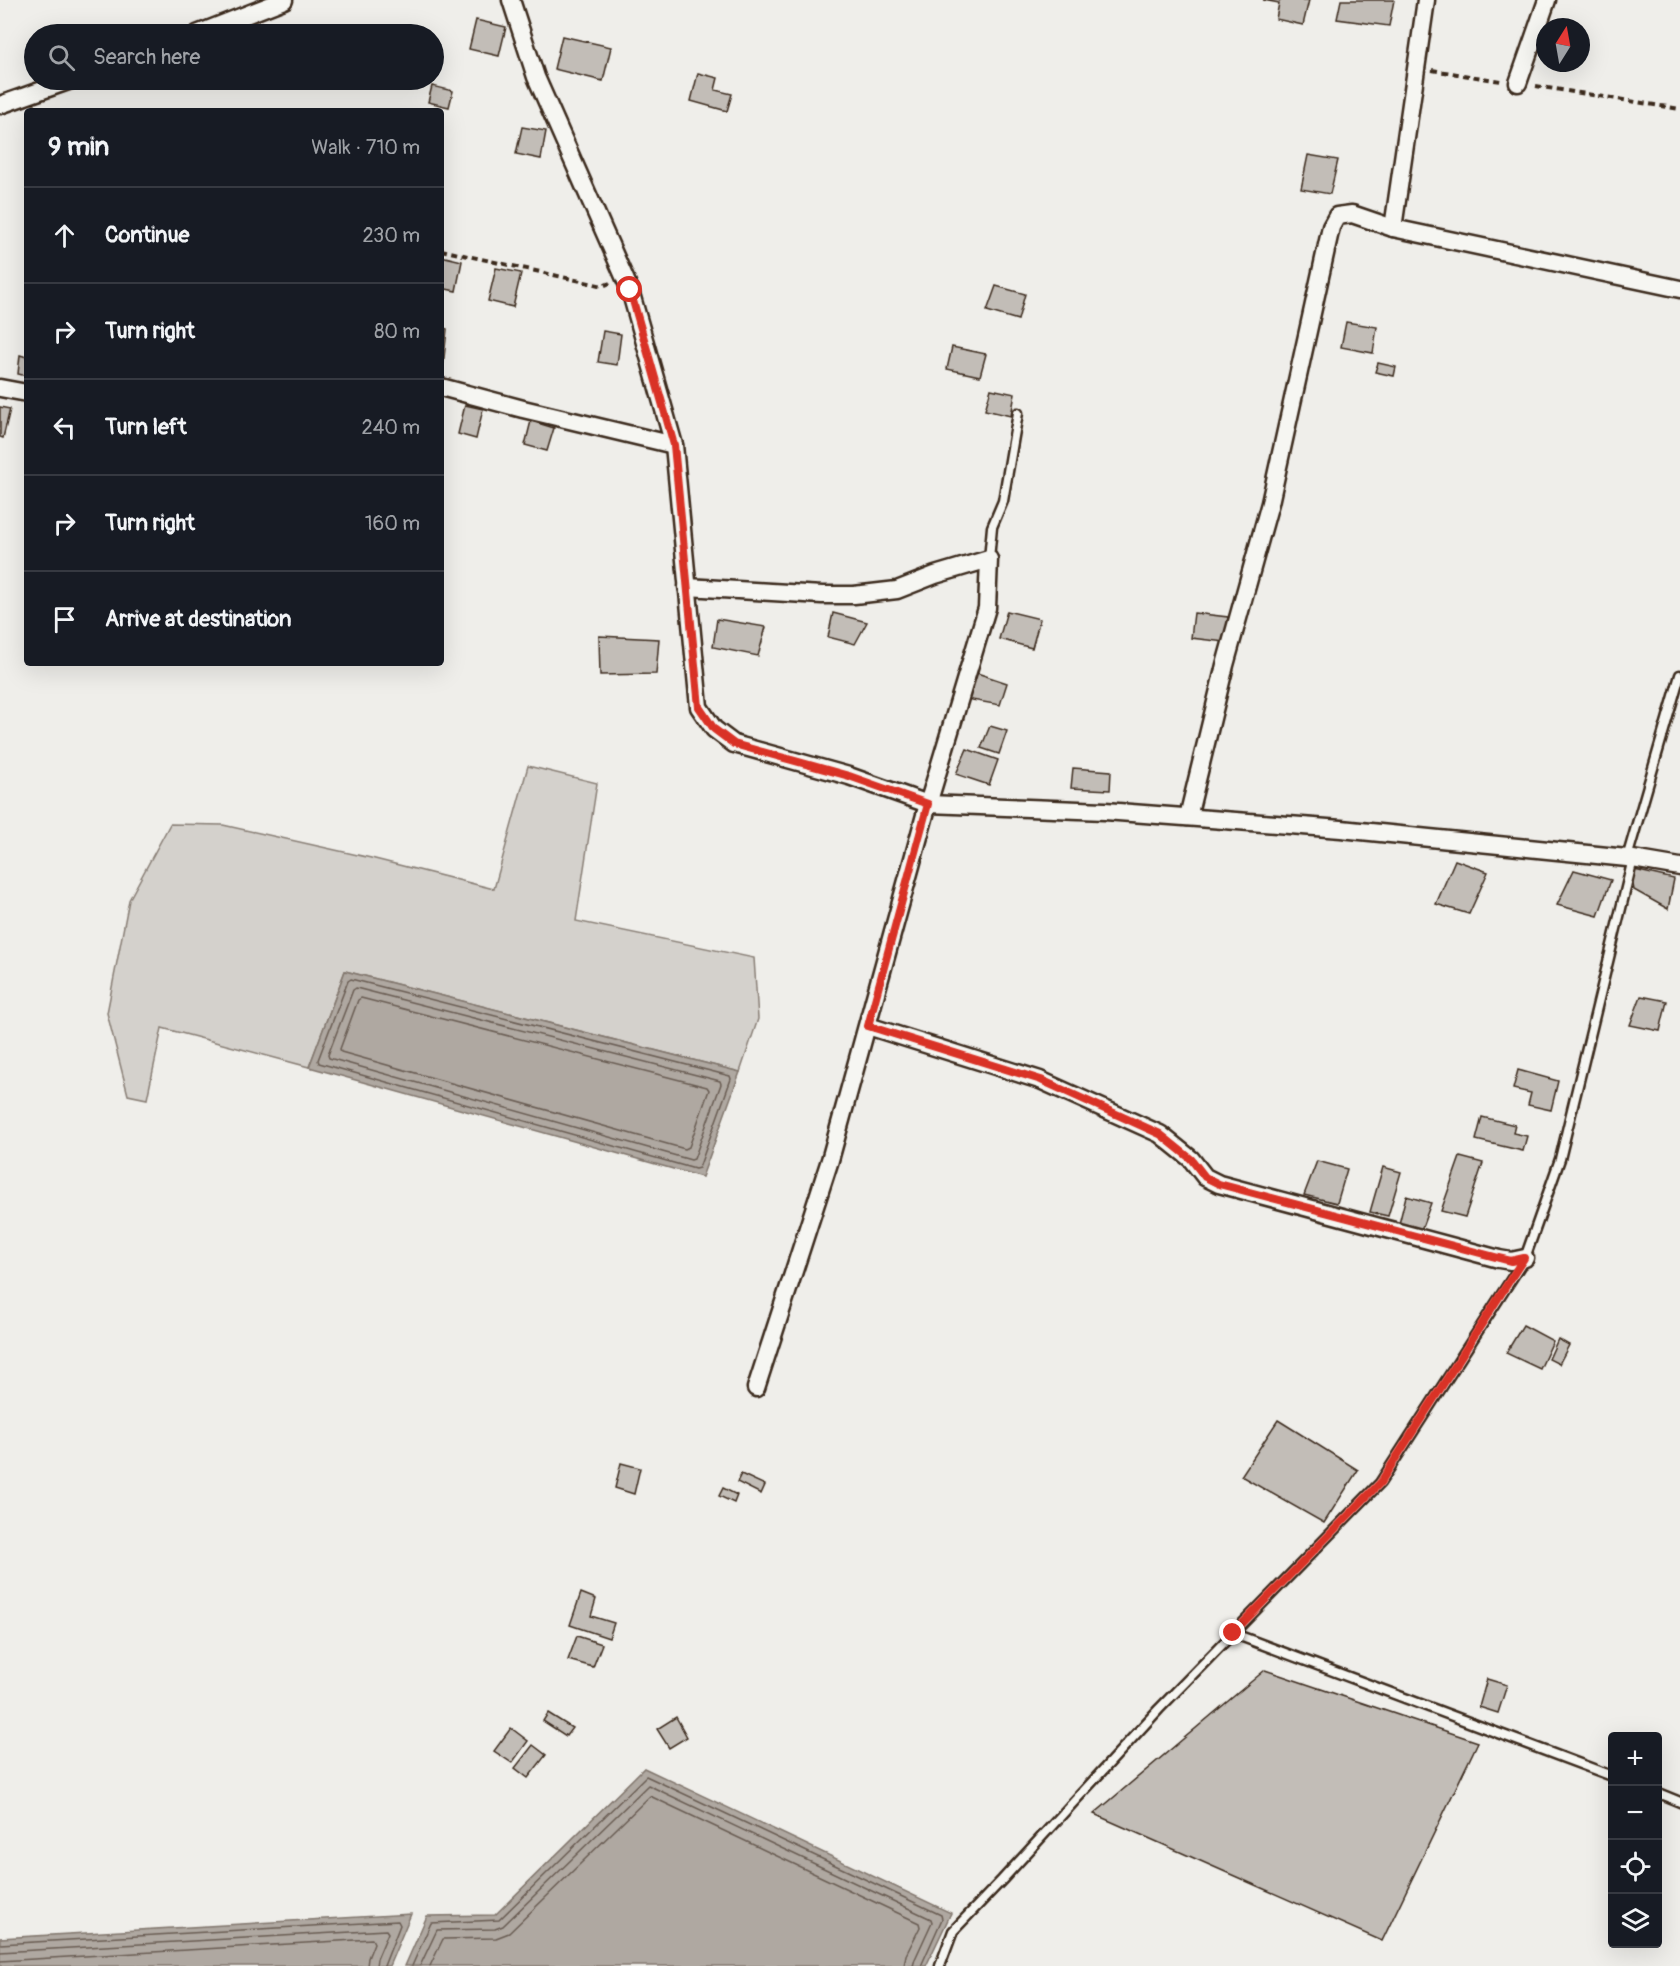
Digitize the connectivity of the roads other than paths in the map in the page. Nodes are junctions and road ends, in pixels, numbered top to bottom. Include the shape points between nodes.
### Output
1 (284, 0) edge
2 (511, 0) edge
3 (1426, 0) edge
4 (1547, 0) edge
5 (223, 24) edge
6 (1518, 83) road end
7 (43, 90) edge
8 (0, 105) edge
9 (1393, 228) junction
10 (1680, 289) edge
11 (0, 388) edge
12 (444, 388) edge
13 (24, 392) edge
14 (1018, 413) dead end
15 (674, 445) junction
16 (989, 559) junction
17 (687, 587) junction
18 (1680, 675) edge
19 (928, 804) junction
20 (1188, 817) junction
21 (1630, 859) junction
22 (1680, 867) edge
23 (868, 1026) junction
24 (1524, 1258) junction
25 (756, 1388) dead end
26 (1233, 1633) junction
27 (1608, 1774) edge
28 (1662, 1795) edge
29 (1680, 1802) edge
30 (940, 1966) edge

1 - 5 street
2 - 15 street via 536,77 630,290
3 - 9 street
4 - 6 street
7 - 8 street
9 - 10 street
9 - 20 street via 1352,214 1337,216 1331,227 1270,503
11 - 13 street
12 - 15 street
14 - 16 lane via 1003,501 992,527
15 - 17 street
16 - 17 street via 897,590 854,594
16 - 19 street via 987,608
17 - 19 street via 699,707 714,729 734,744 849,776
18 - 21 lane
19 - 20 street
19 - 23 street
20 - 21 street
21 - 22 street
21 - 24 lane via 1560,1159
23 - 24 street via 1041,1080 1160,1134 1191,1159 1205,1177 1219,1184 1511,1261
23 - 25 street via 830,1160
24 - 26 lane via 1380,1483
26 - 27 lane
26 - 30 lane via 952,1931
28 - 29 lane

